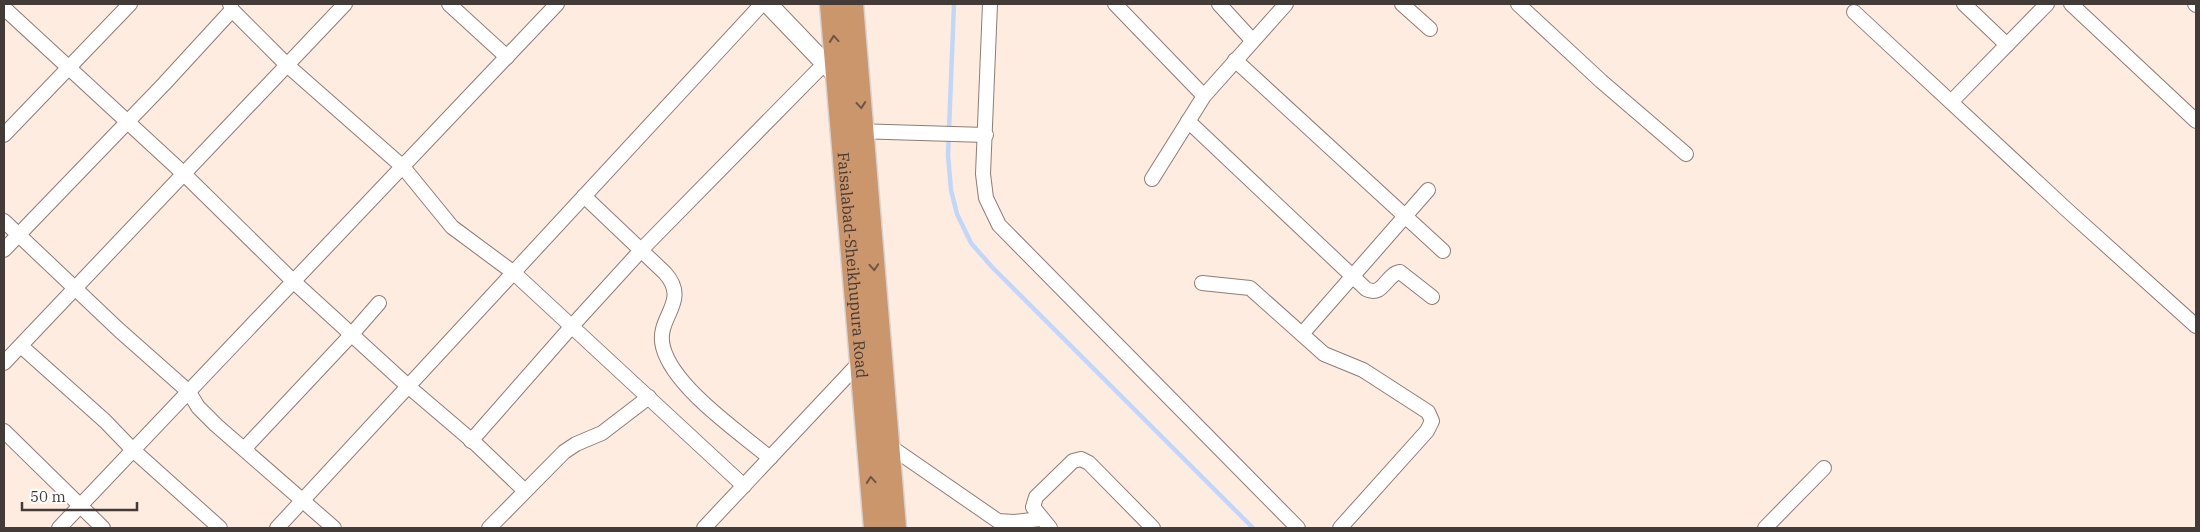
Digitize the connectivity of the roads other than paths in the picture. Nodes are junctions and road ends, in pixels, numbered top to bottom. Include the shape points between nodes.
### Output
1 (130, 4) edge
2 (344, 4) edge
3 (449, 4) edge
4 (557, 4) edge
5 (762, 4) edge
6 (768, 4) edge
7 (831, 4) edge
8 (852, 4) edge
9 (990, 4) edge
10 (1115, 4) edge
11 (1219, 4) edge
12 (1286, 4) edge
13 (1402, 4) edge
14 (1518, 4) edge
15 (1964, 4) edge
16 (2047, 4) edge
17 (2071, 4) edge
18 (231, 7) edge
19 (4, 8) edge
20 (1854, 12) dead end
21 (1430, 29) dead end
22 (1252, 40) junction
23 (2007, 45) junction
24 (507, 58) junction
25 (1236, 60) junction
26 (287, 64) junction
27 (68, 68) junction
28 (831, 69) junction
29 (1204, 96) junction
30 (1951, 102) junction
31 (1188, 121) junction
32 (2196, 121) edge
33 (127, 122) junction
34 (853, 130) junction
35 (4, 135) edge
36 (986, 135) junction
37 (1686, 154) dead end
38 (402, 167) junction
39 (184, 174) junction
40 (1152, 179) dead end
41 (1428, 190) dead end
42 (584, 196) junction
43 (1404, 216) junction
44 (4, 221) edge
45 (18, 235) junction
46 (4, 250) edge
47 (641, 250) junction
48 (1443, 251) dead end
49 (514, 273) junction
50 (1354, 276) junction
51 (294, 281) junction
52 (1202, 283) dead end
53 (76, 288) junction
54 (1432, 297) dead end
55 (378, 303) dead end
56 (572, 326) junction
57 (2196, 326) edge
58 (352, 334) junction
59 (1302, 334) junction
60 (21, 346) junction
61 (860, 362) junction
62 (4, 363) edge
63 (409, 387) junction
64 (189, 392) junction
65 (649, 397) junction
66 (4, 431) edge
67 (471, 441) junction
68 (888, 445) junction
69 (244, 449) junction
70 (133, 450) junction
71 (770, 458) junction
72 (1824, 468) dead end
73 (744, 486) junction
74 (525, 491) junction
75 (302, 501) junction
76 (80, 506) junction
77 (1046, 524) edge
78 (60, 528) edge
79 (103, 528) edge
80 (220, 528) edge
81 (277, 528) edge
82 (334, 528) edge
83 (489, 528) edge
84 (704, 528) edge
85 (875, 528) edge
86 (895, 528) edge
87 (1153, 528) edge
88 (1298, 528) edge
89 (1340, 528) edge
90 (1765, 528) edge

1 - 27 street
2 - 26 street
3 - 24 street
4 - 24 street
5 - 42 street
6 - 28 street
28 -> 7 highway, Faisalabad-Sheikhupura Road
8 -> 34 highway, Faisalabad-Sheikhupura Road
9 - 36 street
10 - 29 street
11 - 22 street
12 - 22 street
13 - 21 street
14 - 37 street
15 - 23 street
16 - 23 street
17 - 32 street
18 - 26 street
18 - 33 street
19 - 27 street
20 - 30 street
22 - 25 street
23 - 30 street
24 - 38 street
25 - 29 street
25 - 43 street
26 - 38 street
26 - 39 street
27 - 33 street
27 - 35 street
28 - 34 highway, Faisalabad-Sheikhupura Road
28 - 47 street
29 - 31 street
30 - 57 street
31 - 40 street
31 - 50 street
33 - 39 street
33 - 45 street
34 - 36 street
34 - 61 highway, Faisalabad-Sheikhupura Road
34 -> 68 highway, Faisalabad-Sheikhupura Road
36 - 88 street via 984,186 999,225
38 - 49 street via 452,227
38 - 51 street
39 - 51 street
39 - 53 street
41 - 43 street
42 - 47 street
42 - 49 street
43 - 48 street
43 - 50 street
44 - 45 street
45 - 46 street
45 - 53 street
47 - 56 street
47 - 71 street via 670,278 676,292 662,333 662,346 669,362 686,386
49 - 56 street
49 - 63 street
50 - 54 street via 1375,292 1400,272
50 - 59 street
51 - 58 street
51 - 64 street
52 - 59 street via 1250,288
53 - 60 street
53 - 64 street
55 - 58 street
56 - 65 street
56 - 67 street
58 - 63 street
58 - 69 street
59 - 89 street via 1324,354 1363,370 1428,412 1432,421 1427,431
60 - 62 street
60 - 70 street
61 - 71 street
85 -> 61 highway, Faisalabad-Sheikhupura Road
63 - 67 street
63 - 75 street
64 - 69 street via 198,407
64 - 70 street
65 - 73 street
65 - 74 street via 602,433 564,452
66 - 76 street
67 - 74 street
68 - 77 street via 998,521
68 - 86 highway, Faisalabad-Sheikhupura Road
69 - 75 street
70 - 76 street
70 - 80 street
71 - 73 street
72 - 90 street
73 - 84 street
74 - 83 street
75 - 81 street
75 - 82 street
76 - 78 street
76 - 79 street
77 - 87 street via 1033,507 1036,497 1073,461 1081,459 1089,463

